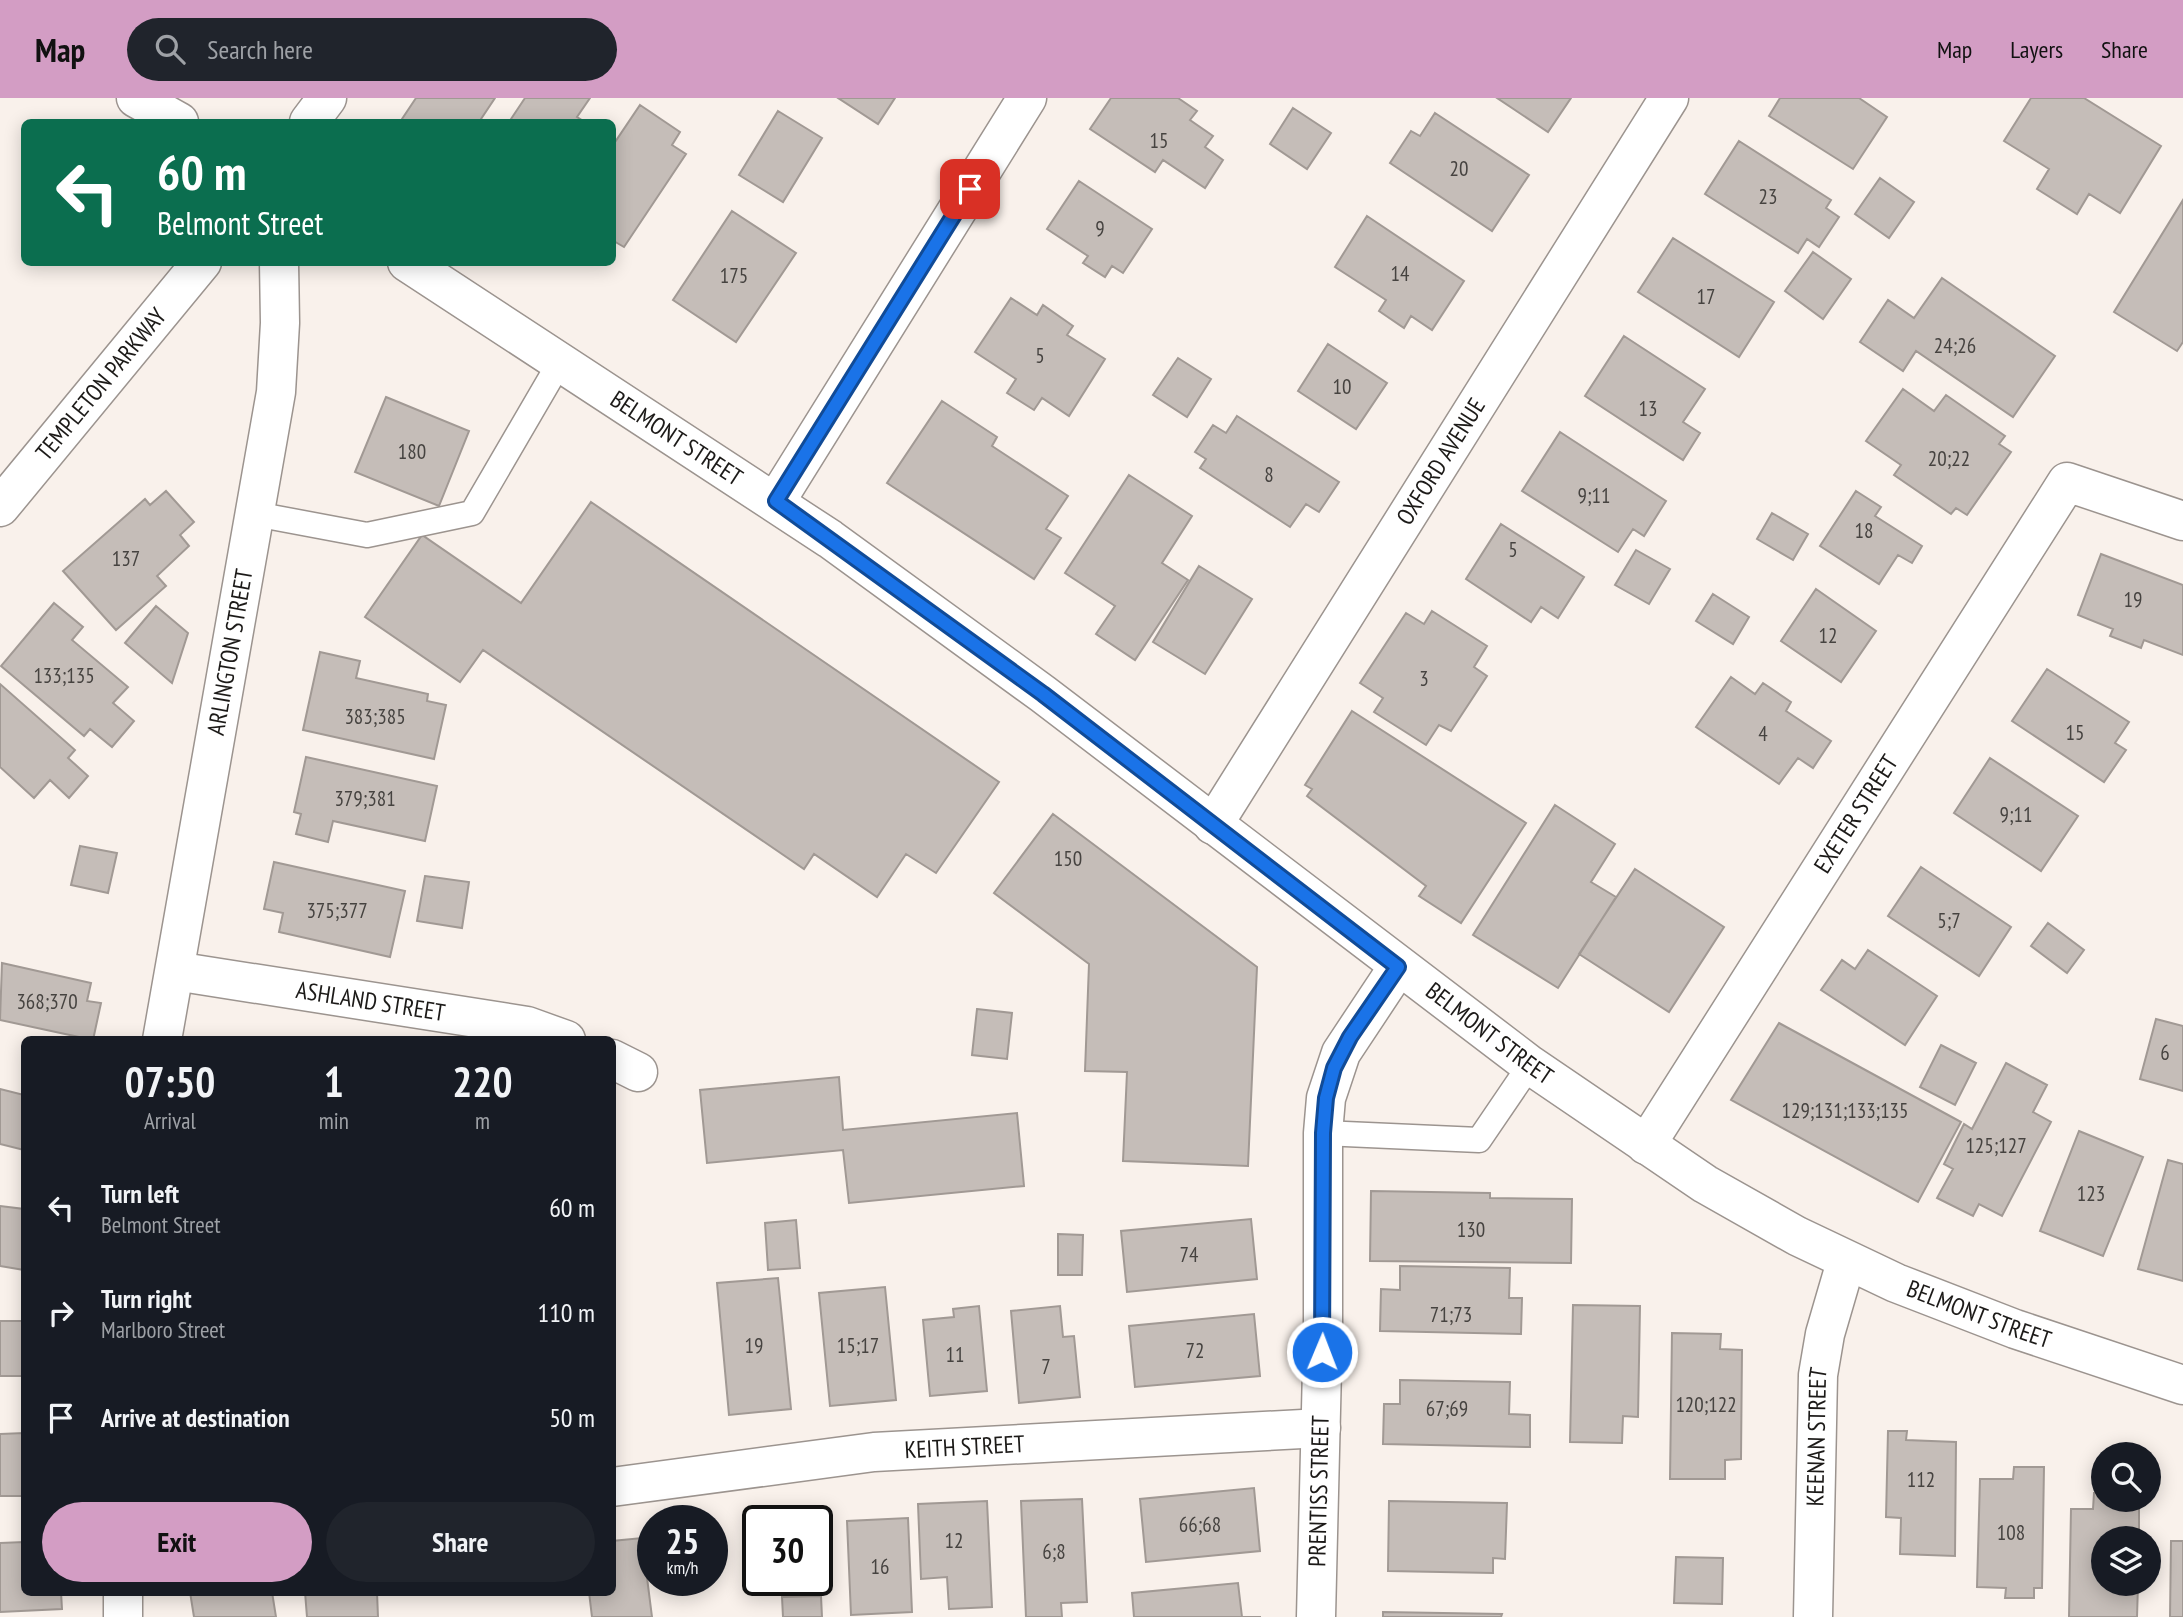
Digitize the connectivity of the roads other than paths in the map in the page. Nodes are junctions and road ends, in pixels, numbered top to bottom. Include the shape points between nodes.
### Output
1 (136, 98) edge
2 (327, 98) edge
3 (1027, 98) edge
4 (1669, 98) edge
5 (174, 113) edge
6 (311, 119) edge
7 (199, 266) edge
8 (279, 266) edge
9 (413, 266) edge
10 (560, 362) junction
11 (776, 501) junction
12 (0, 507) edge
13 (255, 514) junction
14 (2183, 521) edge
15 (1213, 825) junction
16 (1398, 967) junction
17 (175, 971) junction
18 (163, 1036) edge
19 (555, 1036) edge
20 (1530, 1066) junction
21 (1323, 1133) junction
22 (1646, 1145) junction
23 (1846, 1262) junction
24 (2183, 1385) edge
25 (1321, 1428) junction
26 (616, 1486) edge
27 (123, 1596) edge
28 (124, 1617) edge
29 (1316, 1617) edge
30 (1813, 1617) edge

1 - 5 street
2 - 6 street
3 - 11 street
4 - 15 street, OXFORD AVENUE
7 - 12 street, TEMPLETON PARKWAY
8 - 13 street, ARLINGTON STREET via 276,391
9 - 10 street, BELMONT STREET
10 - 11 street, BELMONT STREET
10 - 13 lane via 472,513 367,535
11 - 15 street, BELMONT STREET
13 - 17 street, ARLINGTON STREET
14 - 22 street, EXETER STREET via 2067,482
15 - 16 street, BELMONT STREET
16 - 20 street, BELMONT STREET
16 - 21 street, PRENTISS STREET via 1334,1068
17 - 18 street, ARLINGTON STREET
17 - 19 street, ASHLAND STREET via 527,1026
20 - 21 lane via 1479,1140
20 - 22 street, BELMONT STREET
21 - 25 street, PRENTISS STREET
22 - 23 street, BELMONT STREET via 1748,1209
23 - 24 street, BELMONT STREET via 1989,1319
23 - 30 street, KEENAN STREET via 1818,1375
25 - 26 street, KEITH STREET via 874,1452
25 - 29 street, PRENTISS STREET
27 - 28 street

